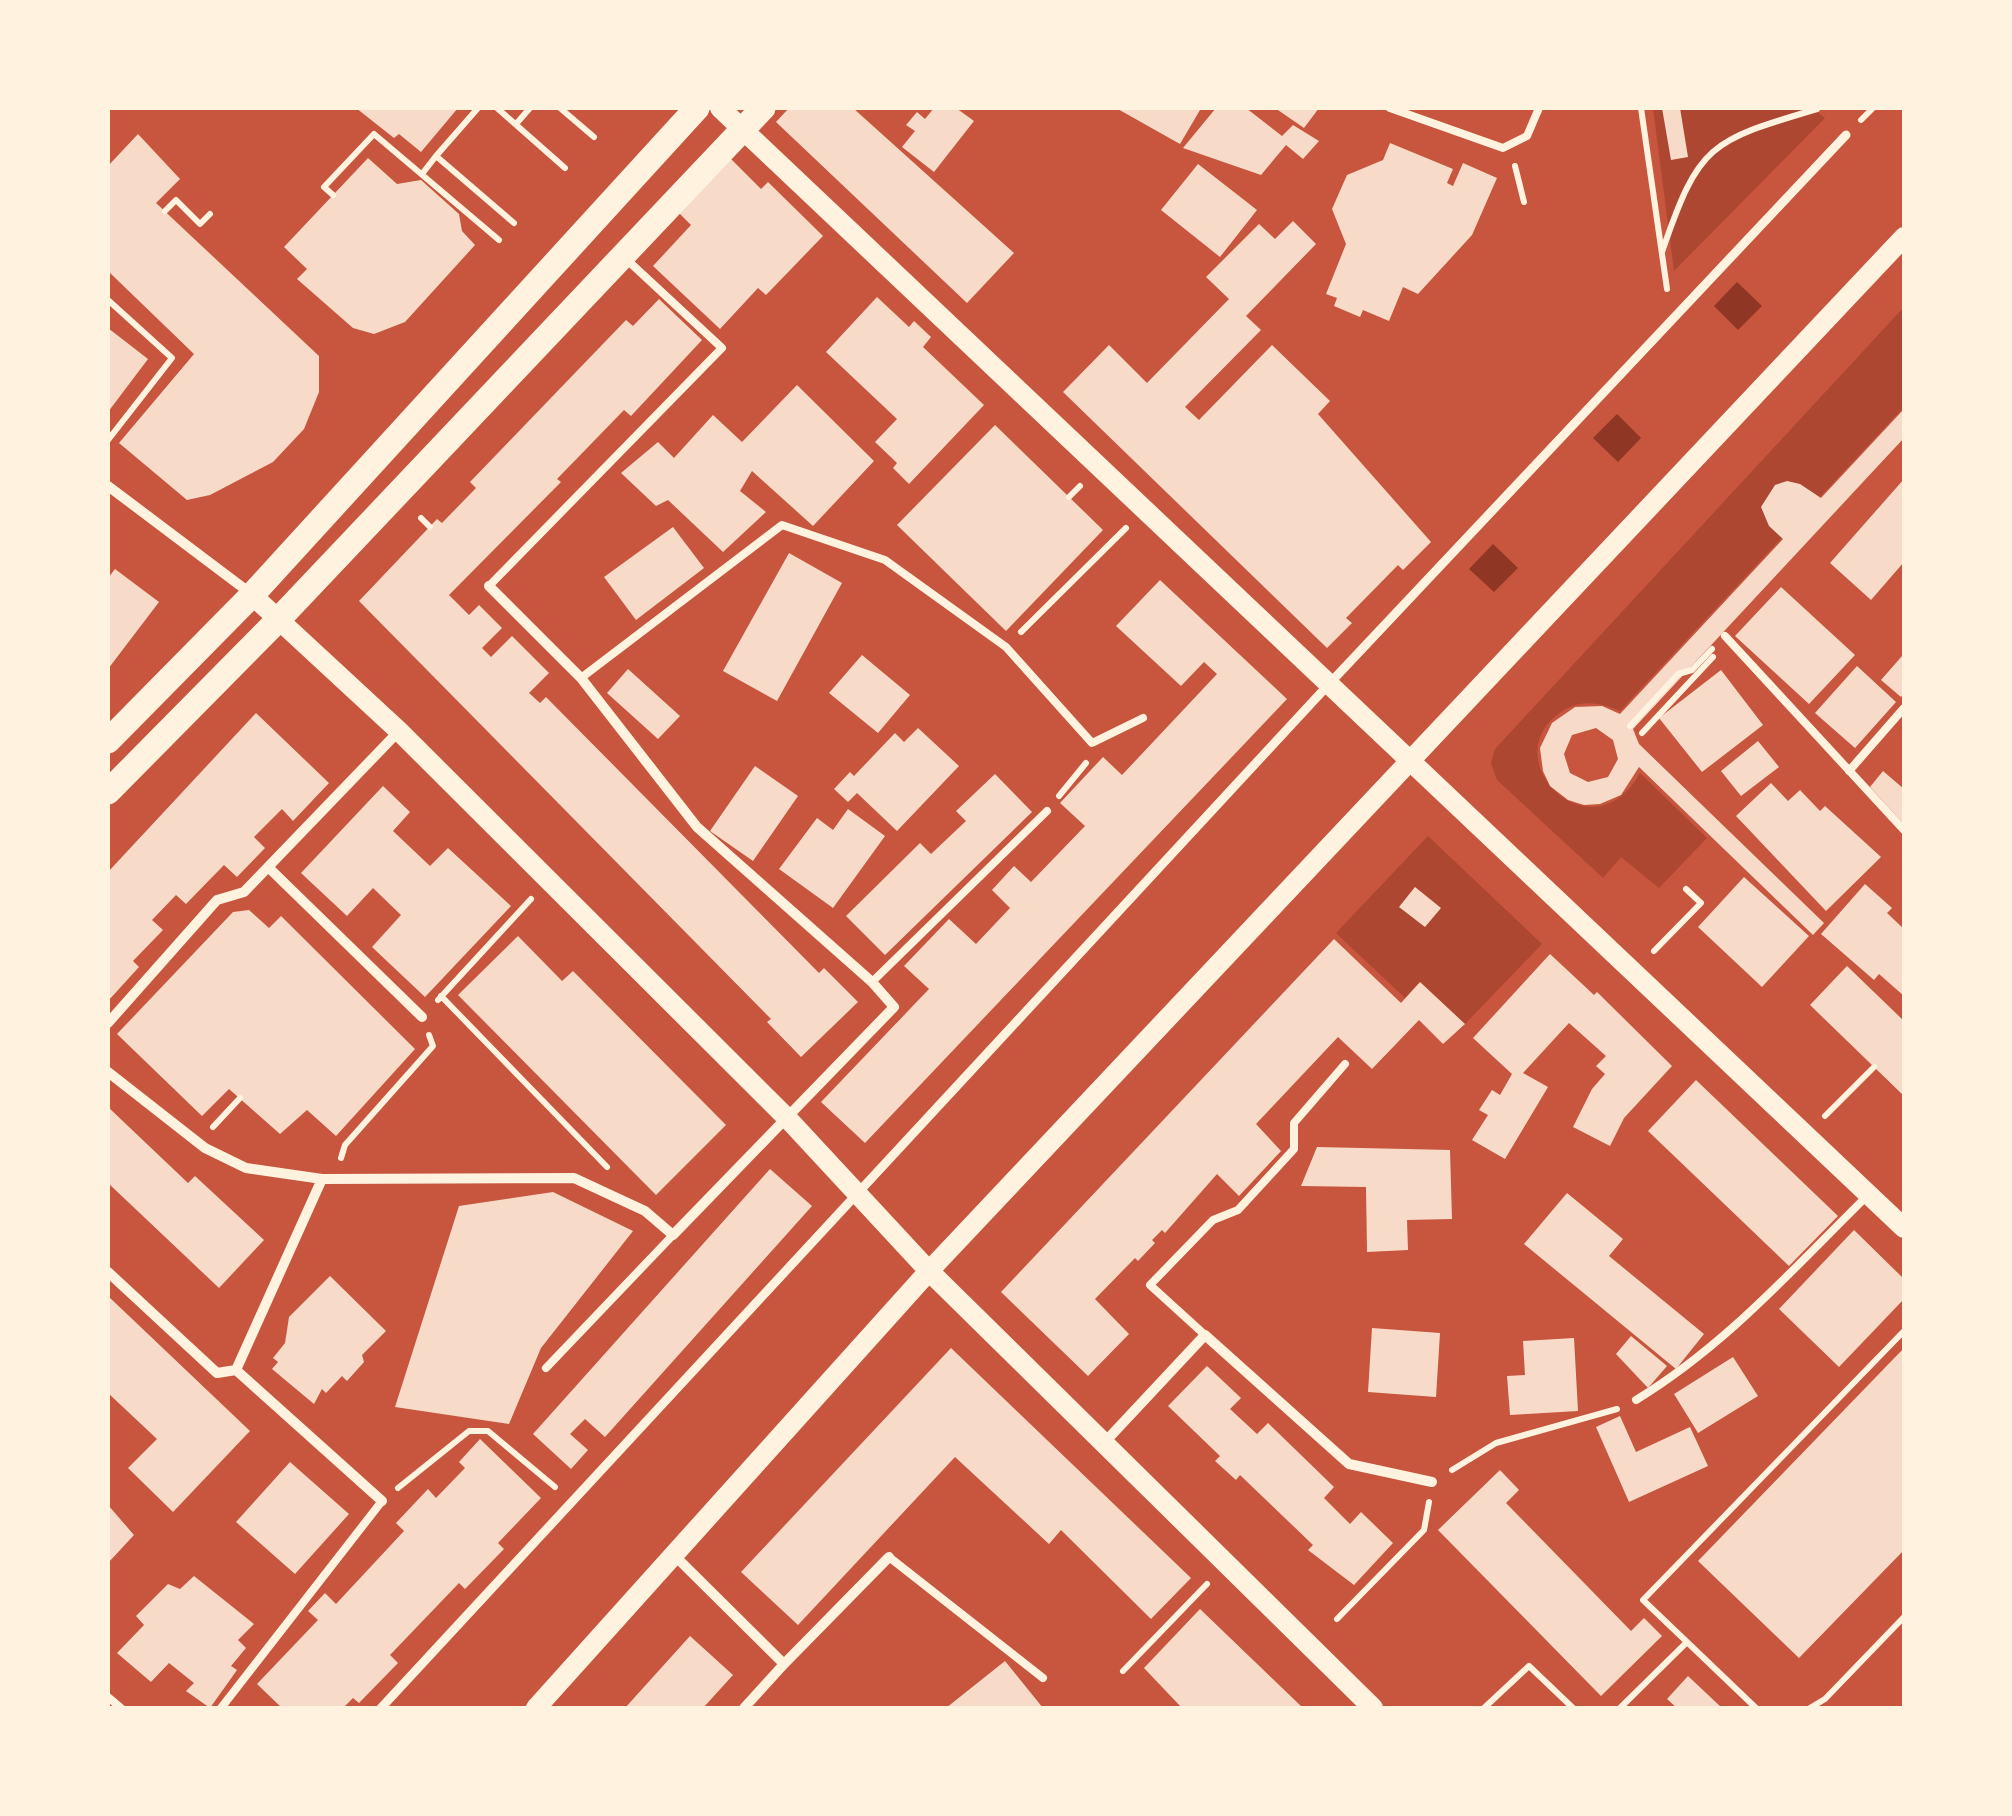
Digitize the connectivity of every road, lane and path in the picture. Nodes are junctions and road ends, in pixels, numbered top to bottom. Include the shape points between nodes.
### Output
1 (478, 108) edge
2 (497, 108) edge
3 (530, 108) edge
4 (560, 108) edge
5 (697, 108) edge
6 (720, 108) edge
7 (763, 108) edge
8 (1390, 108) edge
9 (1539, 108) edge
10 (1641, 108) edge
11 (1817, 109) edge
12 (516, 124) junction
13 (743, 128) junction
14 (1846, 135) dead end
15 (594, 137) dead end
16 (436, 156) junction
17 (565, 168) dead end
18 (1520, 173) dead end
19 (422, 174) junction
20 (333, 195) dead end
21 (1524, 202) dead end
22 (166, 211) dead end
23 (210, 214) dead end
24 (514, 223) dead end
25 (1904, 237) edge
26 (498, 240) dead end
27 (1662, 252) junction
28 (622, 256) junction
29 (108, 300) edge
30 (1672, 320) junction
31 (108, 440) edge
32 (108, 486) edge
33 (421, 518) dead end
34 (1134, 520) dead end
35 (430, 527) dead end
36 (489, 586) joint
37 (252, 595) junction
38 (278, 620) junction
39 (1725, 636) joint
40 (1006, 646) junction
41 (1716, 654) dead end
42 (581, 678) junction
43 (1330, 682) junction
44 (1904, 708) edge
45 (1143, 718) dead end
46 (1630, 726) dead end
47 (399, 732) junction
48 (1642, 733) dead end
49 (108, 741) edge
50 (1092, 743) junction
51 (1410, 759) junction
52 (1849, 771) junction
53 (108, 792) edge
54 (1048, 812) joint
55 (1904, 830) edge
56 (268, 867) junction
57 (549, 881) junction
58 (1686, 889) dead end
59 (1654, 950) dead end
60 (872, 982) junction
61 (442, 996) junction
62 (422, 1017) junction
63 (108, 1023) edge
64 (1345, 1064) dead end
65 (1874, 1067) dead end
66 (108, 1072) edge
67 (240, 1098) dead end
68 (228, 1112) dead end
69 (1826, 1114) dead end
70 (788, 1119) junction
71 (335, 1178) junction
72 (322, 1179) junction
73 (610, 1190) junction
74 (1868, 1194) junction
75 (858, 1196) junction
76 (1904, 1228) edge
77 (674, 1235) junction
78 (929, 1271) junction
79 (108, 1272) edge
80 (1904, 1331) edge
81 (1205, 1336) junction
82 (546, 1368) dead end
83 (236, 1370) junction
84 (1636, 1400) joint
85 (1104, 1443) junction
86 (1432, 1482) joint
87 (382, 1501) junction
88 (573, 1502) junction
89 (1424, 1530) dead end
90 (673, 1555) junction
91 (889, 1557) joint
92 (1208, 1584) dead end
93 (1904, 1617) edge
94 (1337, 1619) dead end
95 (1687, 1642) junction
96 (784, 1664) junction
97 (1122, 1671) dead end
98 (1044, 1678) dead end
99 (108, 1697) edge
100 (121, 1708) edge
101 (221, 1708) edge
102 (380, 1708) edge
103 (536, 1708) edge
104 (744, 1708) edge
105 (1373, 1708) edge
106 (1484, 1708) edge
107 (1573, 1708) edge
108 (1620, 1708) edge
109 (1756, 1708) edge
110 (1810, 1708) edge

1 - 16 path
2 - 12 path
3 - 12 path
4 - 15 path
5 - 37 main road
6 - 13 main road
7 - 13 main road
8 - 9 lane via 1503,148 1526,136
10 - 27 path
11 - 27 path via 1726,138 1692,173
12 - 17 path
13 - 28 main road
13 - 43 main road
14 - 30 street
16 - 19 path
16 - 24 path
18 - 21 path
19 - 20 path via 374,134 324,187
19 - 26 path
22 - 23 path via 176,200 200,224
25 - 51 main road
27 - 30 path
28 - 36 lane via 722,348
28 - 38 main road
29 - 31 path via 172,358
30 - 43 street
32 - 37 street
33 - 35 path
34 - 40 path
36 - 42 street
37 - 38 main road
37 - 49 main road
38 - 47 main road
38 - 53 main road
39 - 46 path
39 - 52 lane
40 - 42 lane via 885,560 782,525
40 - 50 lane
41 - 48 path
42 - 60 street via 698,827
43 - 51 main road
43 - 75 street
44 - 52 lane
45 - 50 lane
47 - 56 street
47 - 57 main road
50 - 54 path via 1090,758
51 - 74 main road
51 - 78 main road
52 - 55 lane
54 - 60 lane
56 - 62 street
56 - 63 street via 244,892 217,900
57 - 61 path
57 - 70 main road
58 - 59 path via 1701,903
60 - 70 street via 894,1007
61 - 62 path
61 - 73 path via 606,1163
62 - 71 path via 433,1046 346,1144
64 - 81 lane via 1294,1124 1294,1149 1238,1210 1213,1220 1150,1285
65 - 69 path
66 - 72 street via 205,1148 246,1168
67 - 68 path
70 - 75 main road
70 - 77 street
71 - 72 street
71 - 73 street via 574,1178
72 - 83 street
73 - 77 street
74 - 76 main road
74 - 84 lane via 1770,1297
75 - 78 main road
75 - 88 street
77 - 82 lane
78 - 85 main road
78 - 90 main road
79 - 83 street via 217,1374
80 - 95 path via 1644,1600
81 - 85 street
81 - 86 street via 1348,1464
83 - 87 street
84 - 86 path via 1588,1420 1496,1443
85 - 105 main road
87 - 88 path via 469,1431 488,1431
87 - 101 lane
88 - 102 street
89 - 94 path
90 - 96 street
90 - 103 main road
91 - 96 street
91 - 98 lane
92 - 97 path
93 - 110 path
95 - 108 path
95 - 109 path
96 - 104 street
99 - 100 lane
106 - 107 path via 1529,1666

